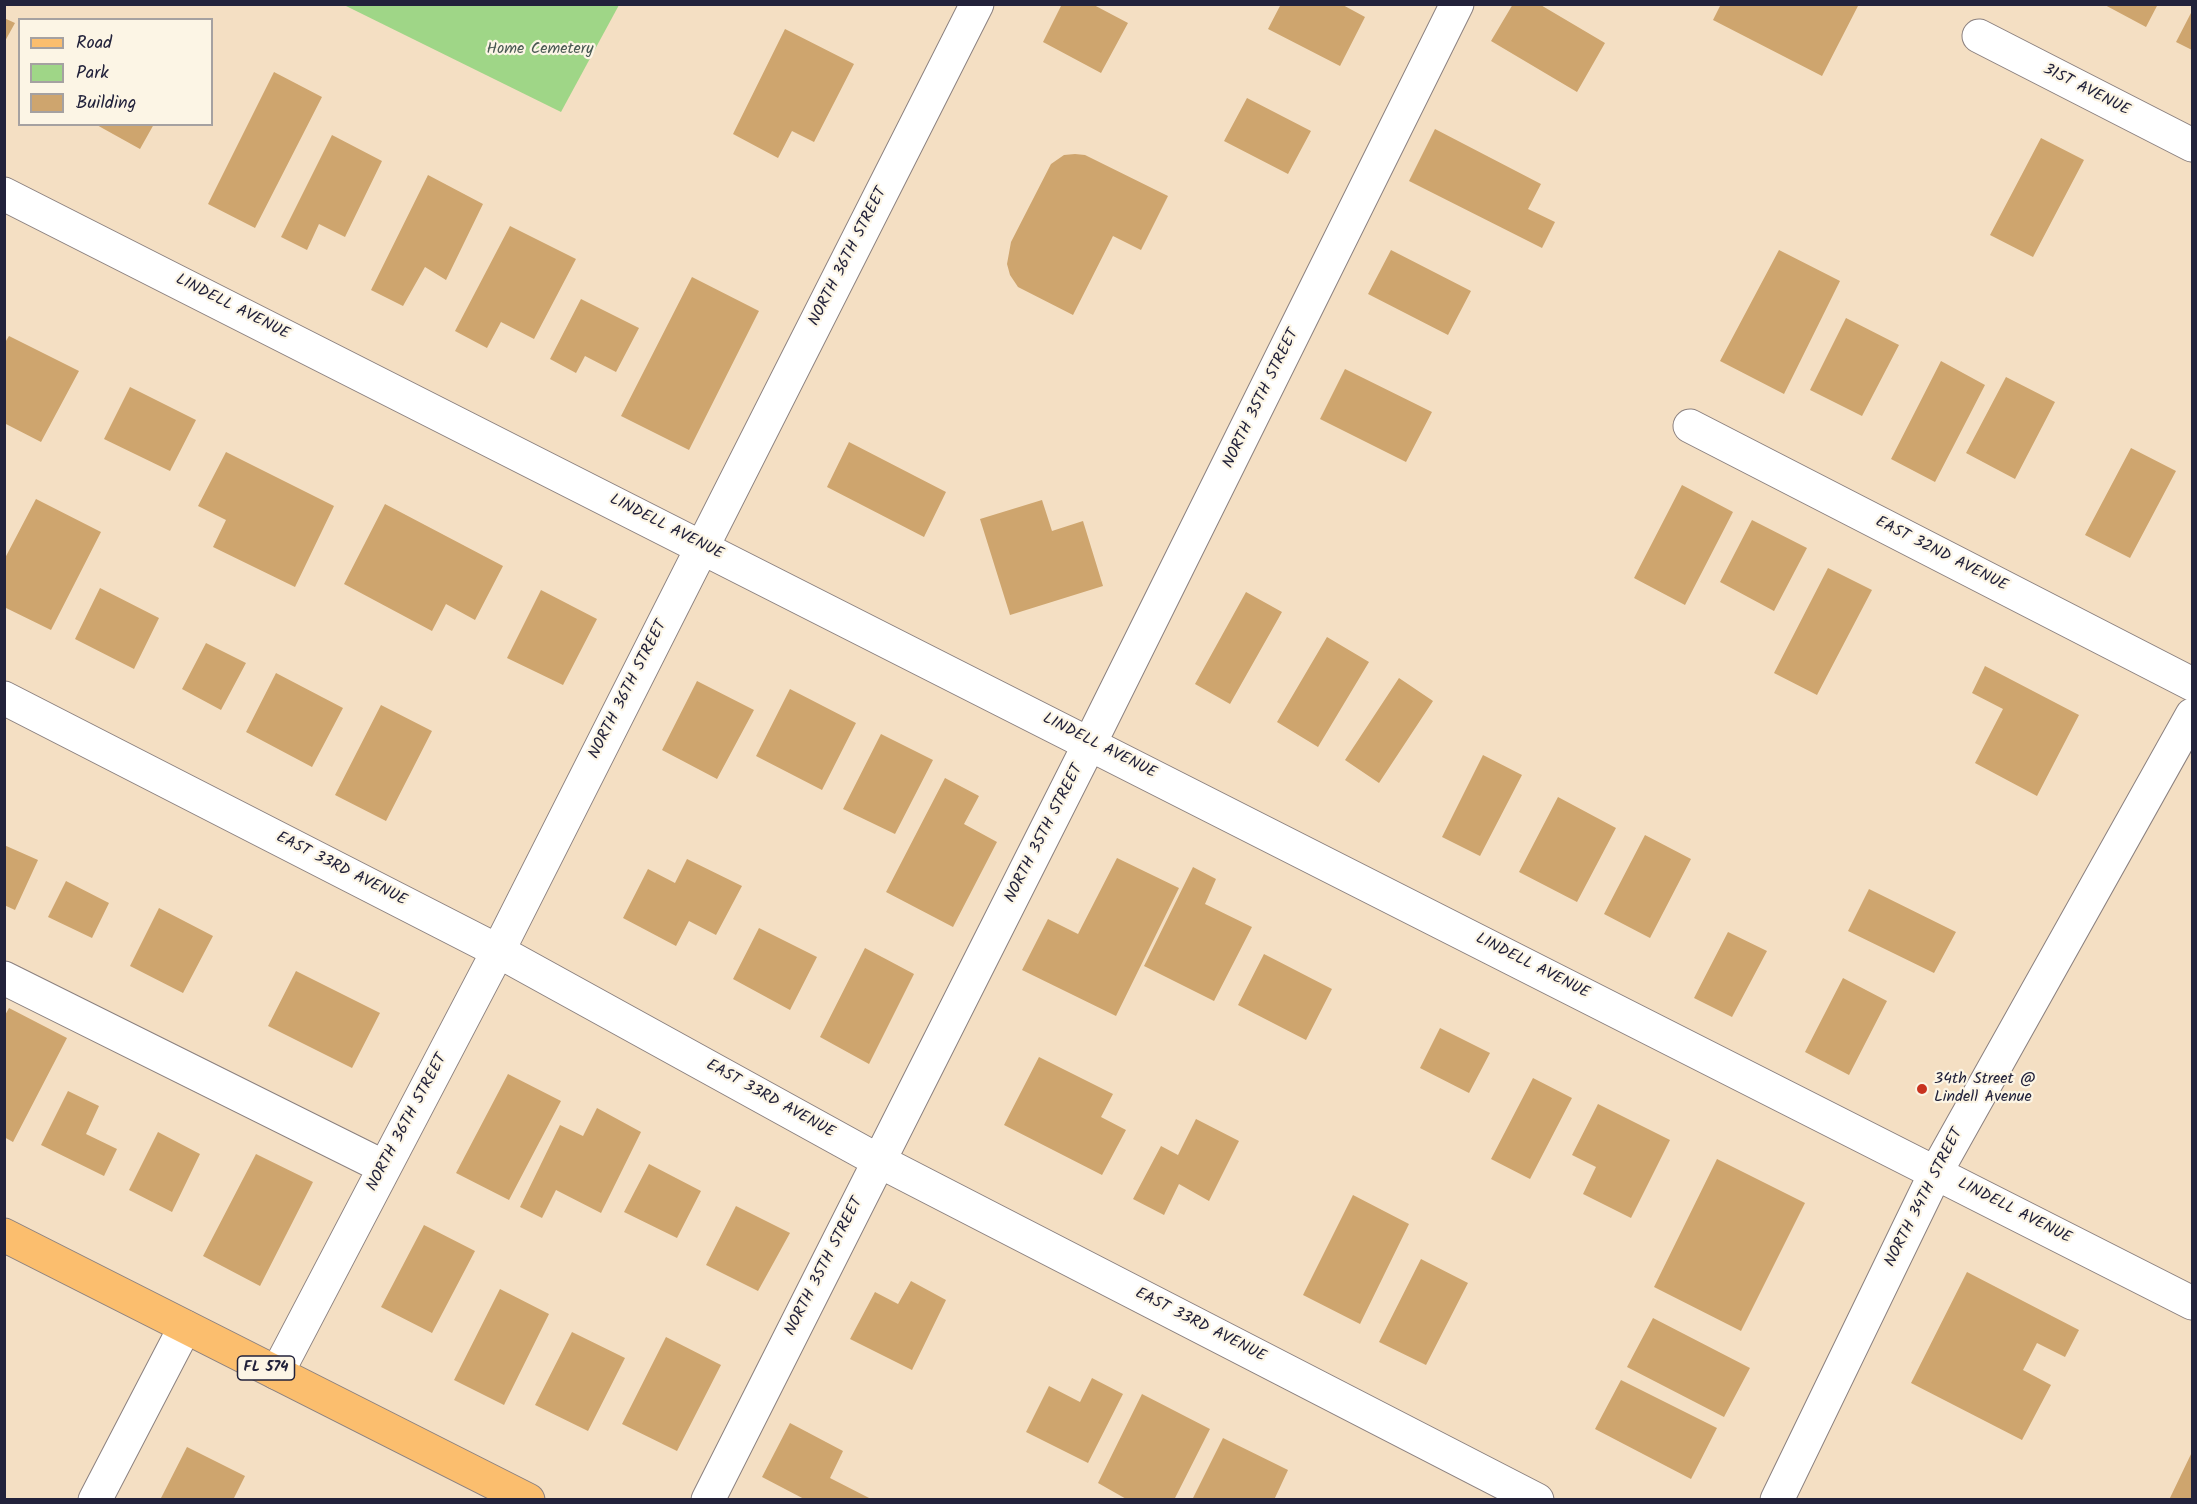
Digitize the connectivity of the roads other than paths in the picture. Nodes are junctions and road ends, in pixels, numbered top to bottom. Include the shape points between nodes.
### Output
1 (977, 4) edge
2 (1457, 4) edge
3 (1979, 36) dead end
4 (2193, 145) edge
5 (4, 194) edge
6 (1690, 426) dead end
7 (702, 546) junction
8 (2193, 684) edge
9 (4, 698) edge
10 (2193, 715) edge
11 (1090, 743) junction
12 (498, 951) junction
13 (4, 978) edge
14 (879, 1161) junction
15 (384, 1167) junction
16 (1936, 1172) junction
17 (4, 1235) edge
18 (2193, 1303) edge
19 (185, 1327) junction
20 (277, 1373) junction
21 (519, 1498) edge
22 (1535, 1499) edge
23 (95, 1500) edge
24 (708, 1500) edge
25 (1777, 1500) edge

1 - 7 street, NORTH 36TH STREET
2 - 11 street, NORTH 35TH STREET
3 - 4 street, 31ST AVENUE
5 - 7 street, LINDELL AVENUE
6 - 8 street, EAST 32ND AVENUE
7 - 11 street, LINDELL AVENUE
7 - 12 street, NORTH 36TH STREET
9 - 12 street, EAST 33RD AVENUE
10 - 16 street, NORTH 34TH STREET
11 - 14 street, NORTH 35TH STREET
11 - 16 street, LINDELL AVENUE
12 - 14 street, EAST 33RD AVENUE
12 - 15 street, NORTH 36TH STREET
13 - 15 street
14 - 22 street, EAST 33RD AVENUE
14 - 24 street, NORTH 35TH STREET
15 - 20 street, NORTH 36TH STREET
16 - 18 street, LINDELL AVENUE
16 - 25 street, NORTH 34TH STREET
17 - 19 main road, FL 574
19 - 20 main road, FL 574
19 - 23 street
20 - 21 main road, FL 574

